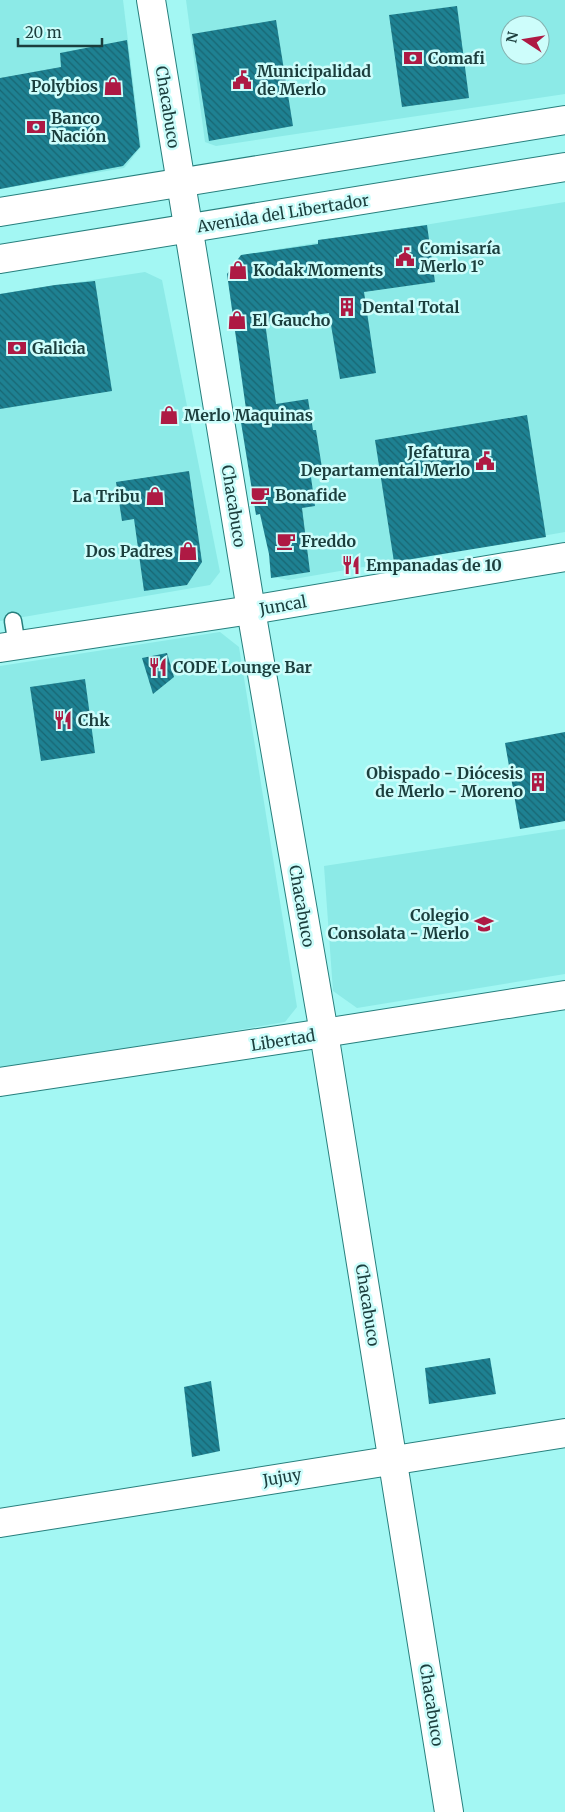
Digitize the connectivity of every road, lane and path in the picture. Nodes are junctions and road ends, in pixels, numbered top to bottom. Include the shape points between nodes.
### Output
1 (151, 0) edge
2 (565, 120) edge
3 (565, 167) edge
4 (181, 182) junction
5 (0, 212) edge
6 (188, 228) junction
7 (0, 259) edge
8 (565, 557) edge
9 (251, 610) junction
10 (10, 638) edge
11 (565, 995) edge
12 (324, 1034) junction
13 (0, 1082) edge
14 (565, 1433) edge
15 (393, 1459) junction
16 (0, 1522) edge
17 (449, 1812) edge

1 - 4 street, Chacabuco
2 - 4 street
3 - 6 street, Avenida del Libertador
4 - 5 street
4 - 6 street, Chacabuco
6 - 7 street, Avenida del Libertador
6 - 9 street, Chacabuco
8 - 9 street, Juncal
9 - 10 street, Juncal
9 - 12 street, Chacabuco
11 - 12 street, Libertad
12 - 13 street, Libertad
12 - 15 street, Chacabuco
14 - 15 street, Jujuy
15 - 16 street, Jujuy
15 - 17 street, Chacabuco

